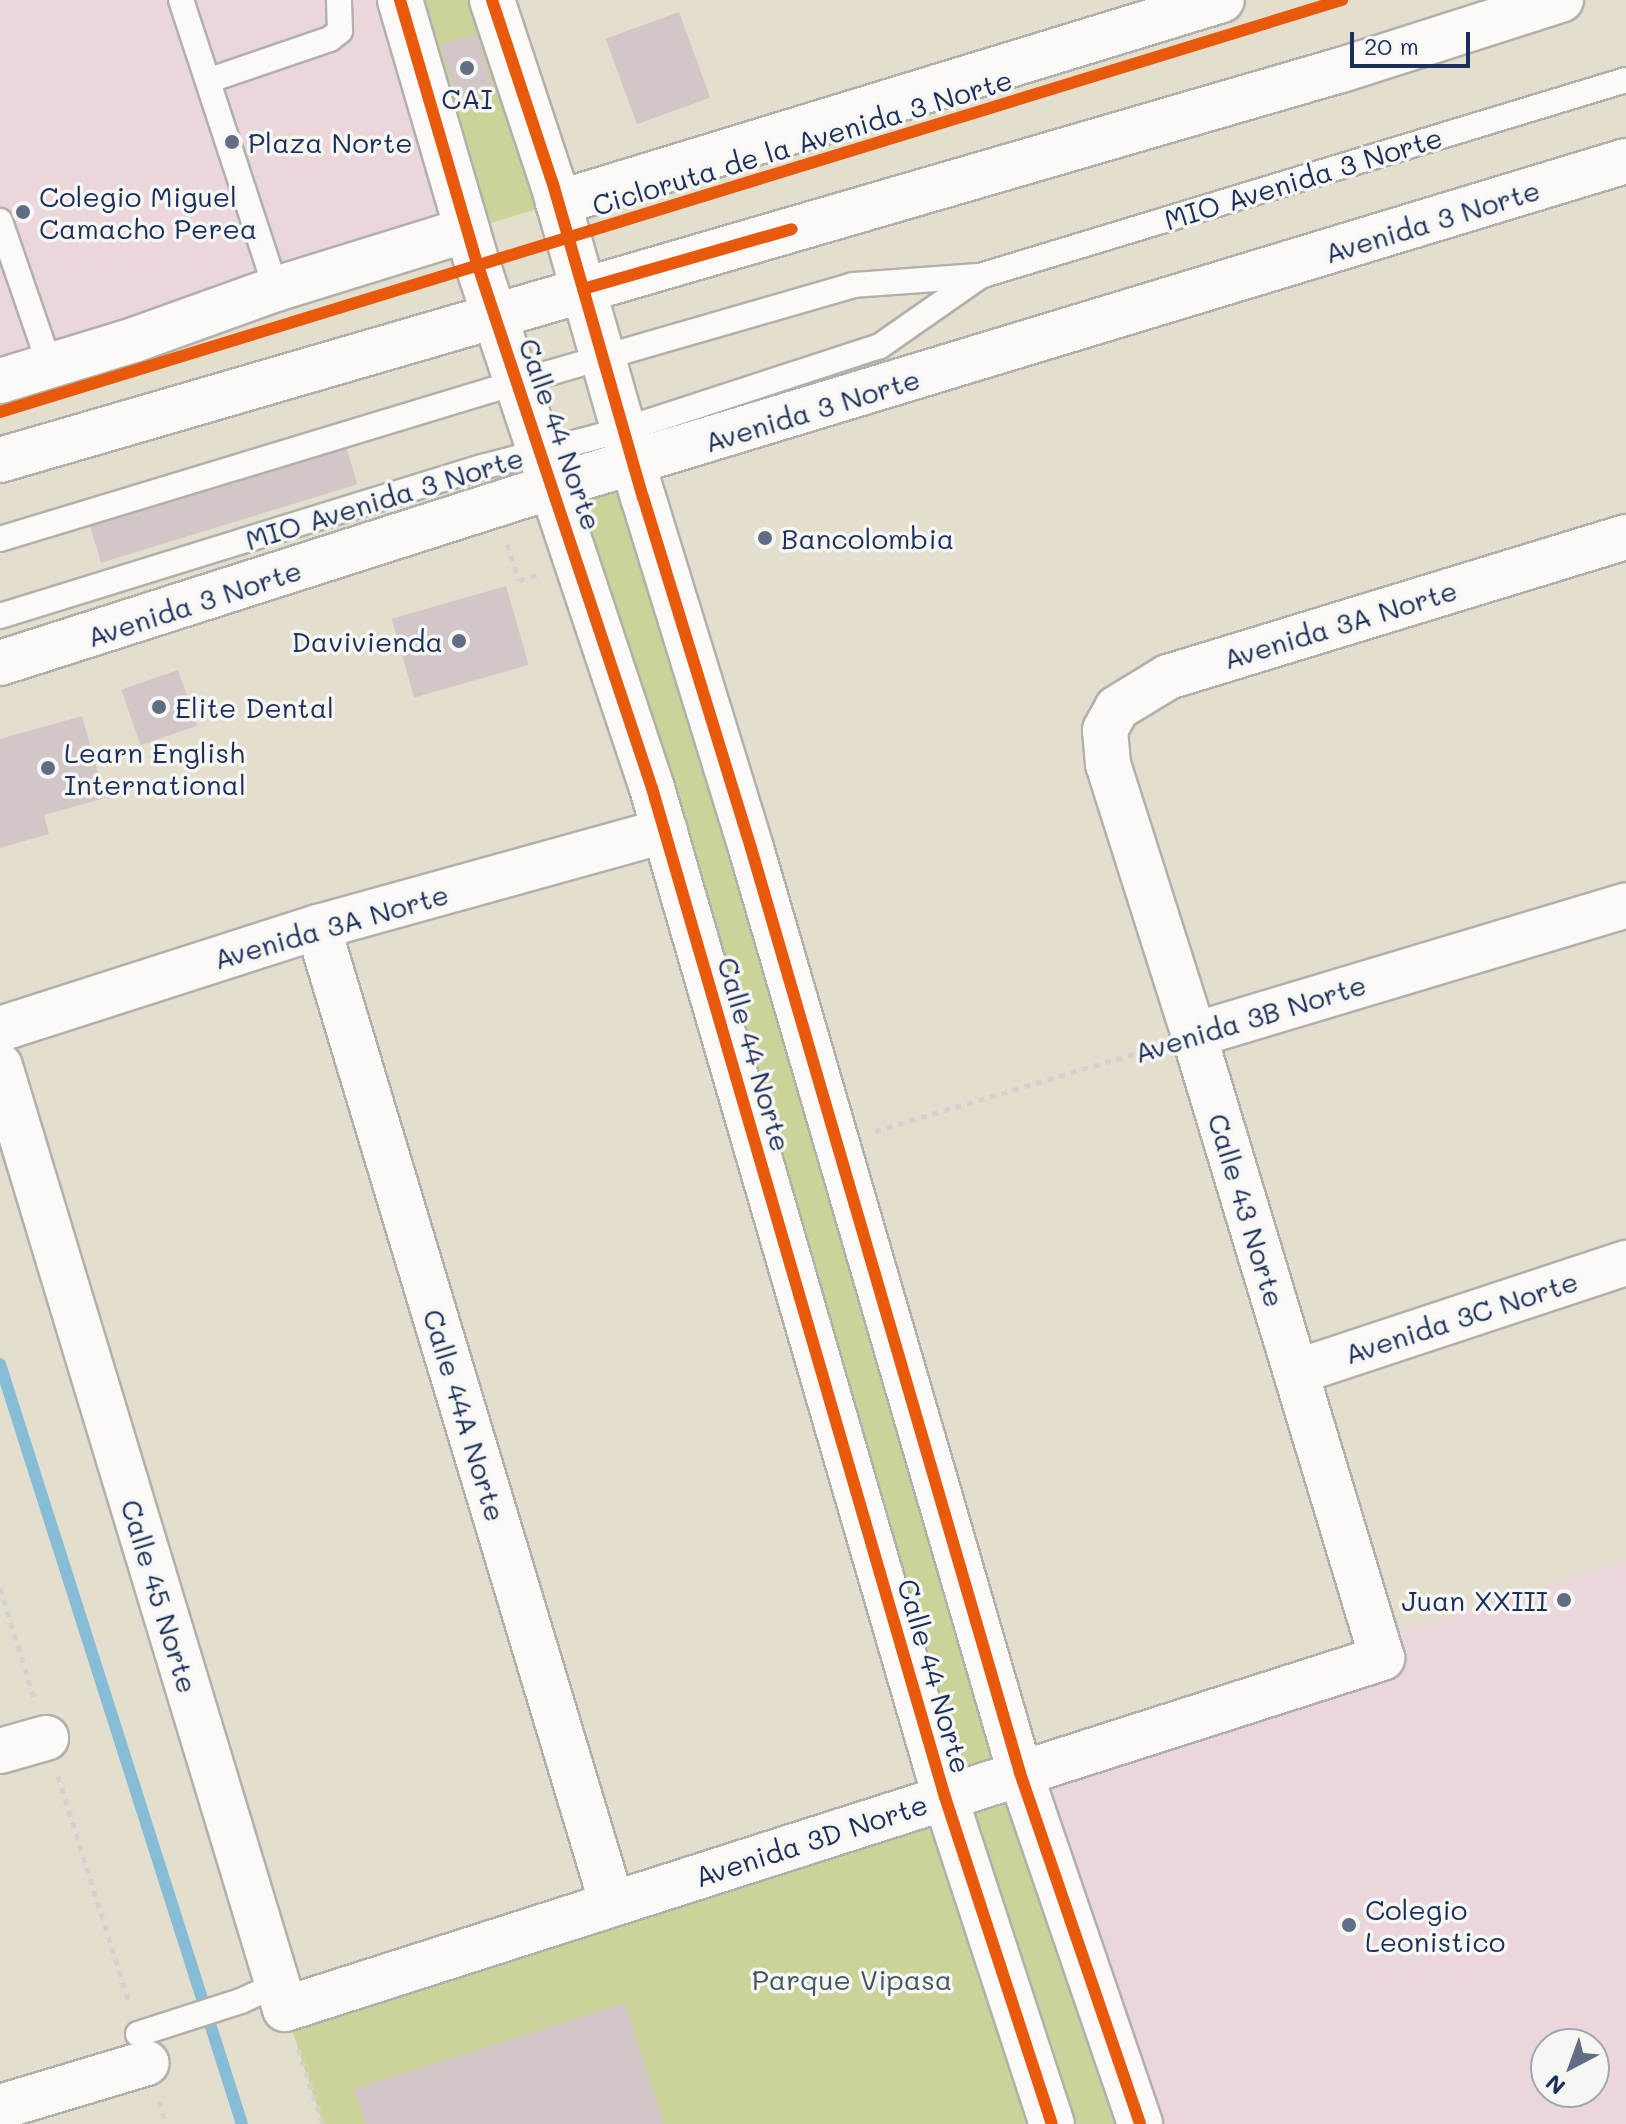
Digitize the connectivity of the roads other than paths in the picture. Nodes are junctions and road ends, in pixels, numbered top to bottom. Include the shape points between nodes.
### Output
1 (181, 0) edge
2 (339, 0) edge
3 (400, 0) edge
4 (492, 0) edge
5 (1222, 0) edge
6 (1561, 0) edge
7 (210, 80) junction
8 (1626, 80) edge
9 (1626, 161) edge
10 (558, 203) junction
11 (0, 221) edge
12 (467, 230) junction
13 (980, 276) junction
14 (276, 289) junction
15 (583, 289) junction
16 (495, 315) junction
17 (603, 360) junction
18 (50, 366) junction
19 (0, 381) edge
20 (518, 382) junction
21 (628, 447) junction
22 (0, 460) edge
23 (548, 468) junction
24 (1626, 537) edge
25 (0, 539) edge
26 (0, 616) edge
27 (0, 663) edge
28 (1108, 764) joint
29 (665, 831) junction
30 (1626, 905) edge
31 (318, 927) junction
32 (0, 1029) edge
33 (1194, 1035) junction
34 (0, 1066) edge
35 (1626, 1263) edge
36 (1296, 1372) junction
37 (1382, 1658) joint
38 (46, 1738) road end
39 (0, 1751) edge
40 (1020, 1773) junction
41 (945, 1797) junction
42 (612, 1904) junction
43 (268, 1998) junction
44 (143, 2048) joint
45 (0, 2107) edge
46 (1052, 2124) edge
47 (1140, 2124) edge

1 - 7 lane
2 - 7 lane via 340,31 330,39
3 - 12 main road, Calle 44 Norte
4 - 10 main road, Calle 44 Norte
5 - 10 main road
6 - 15 main road via 1341,70
7 - 14 lane
8 - 13 lane, MIO Avenida 3 Norte
9 - 21 main road, Avenida 3 Norte
10 - 15 main road, Calle 44 Norte
11 - 18 lane
12 - 14 main road
12 - 16 main road, Calle 44 Norte
13 - 17 lane, MIO Avenida 3 Norte via 853,285
13 - 21 lane, MIO Avenida 3 Norte via 880,346
14 - 18 main road
15 - 16 main road
15 - 17 main road, Calle 44 Norte
16 - 20 main road, Calle 44 Norte
16 - 22 main road
17 - 20 lane, MIO Avenida 3 Norte
17 - 21 main road, Calle 44 Norte
18 - 19 main road
20 - 23 main road, Calle 44 Norte
20 - 25 lane, MIO Avenida 3 Norte
21 - 23 main road, Avenida 3 Norte
21 - 40 main road, Calle 44 Norte via 751,848
23 - 26 lane, MIO Avenida 3 Norte
23 - 27 main road, Avenida 3 Norte
23 - 29 main road, Calle 44 Norte
24 - 28 main road, Avenida 3A Norte via 1168,677 1117,708 1105,730
28 - 33 main road, Calle 43 Norte
29 - 31 main road, Avenida 3A Norte
29 - 41 main road, Calle 44 Norte
30 - 33 main road, Avenida 3B Norte
31 - 32 main road, Avenida 3A Norte
31 - 42 main road, Calle 44A Norte
33 - 36 main road, Calle 43 Norte
34 - 43 main road, Calle 45 Norte
35 - 36 main road, Avenida 3C Norte
36 - 37 main road, Calle 43 Norte
37 - 40 main road, Avenida 3D Norte
38 - 39 main road
40 - 41 main road, Avenida 3D Norte
40 - 47 main road, Calle 44 Norte
41 - 42 main road, Avenida 3D Norte
41 - 46 main road, Calle 44 Norte
42 - 43 main road, Avenida 3D Norte
43 - 44 lane via 188,2017
44 - 45 main road

